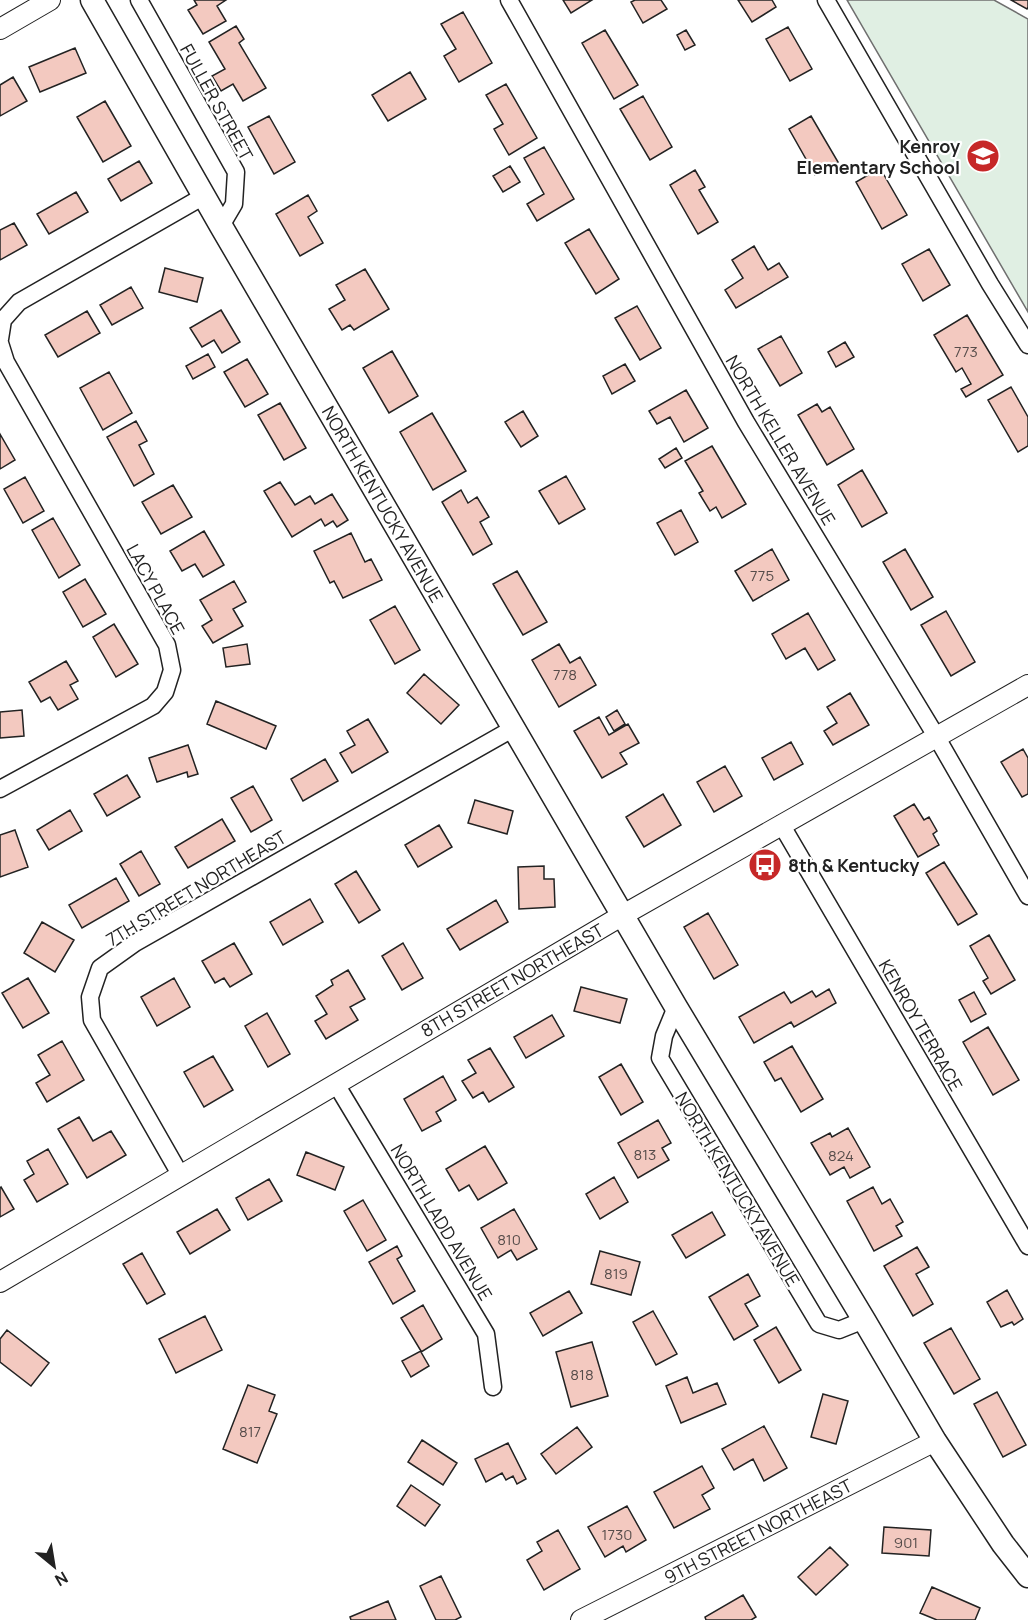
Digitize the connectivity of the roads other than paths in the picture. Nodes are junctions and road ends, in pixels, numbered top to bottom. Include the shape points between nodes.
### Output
1 (50, 0) edge
2 (92, 0) edge
3 (139, 0) edge
4 (509, 0) edge
5 (826, 0) edge
6 (0, 29) edge
7 (204, 196) junction
8 (221, 226) junction
9 (0, 341) edge
10 (1028, 345) edge
11 (1028, 685) edge
12 (514, 728) junction
13 (936, 736) junction
14 (2, 788) edge
15 (781, 824) junction
16 (1028, 896) edge
17 (623, 915) junction
18 (676, 1007) junction
19 (336, 1084) junction
20 (181, 1176) junction
21 (1028, 1246) edge
22 (0, 1282) edge
23 (864, 1320) junction
24 (494, 1387) dead end
25 (935, 1441) junction
26 (1028, 1576) edge
27 (581, 1620) edge

1 - 6 street
2 - 7 main road, NORTH KENTUCKY AVENUE
3 - 8 street, FULLER STREET via 236,172 234,204
4 - 13 street, NORTH KELLER AVENUE via 746,422
5 - 10 street
7 - 8 main road, NORTH KENTUCKY AVENUE
7 - 9 street, LACY PLACE via 19,302 3,320
8 - 12 main road, NORTH KENTUCKY AVENUE
9 - 14 street, LACY PLACE via 6,362 167,645 172,670 165,692 153,706
11 - 13 street, 8TH STREET NORTHEAST
12 - 17 main road, NORTH KENTUCKY AVENUE
12 - 20 street, 7TH STREET NORTHEAST via 135,943 100,968 90,997 92,1020
13 - 15 street, 8TH STREET NORTHEAST
13 - 16 street, NORTH KELLER AVENUE
15 - 17 street, 8TH STREET NORTHEAST
15 - 21 street, KENROY TERRACE
17 - 18 main road, NORTH KENTUCKY AVENUE
17 - 19 street, 8TH STREET NORTHEAST
18 - 23 main road, NORTH KENTUCKY AVENUE
18 - 23 street, NORTH KENTUCKY AVENUE via 660,1058 744,1201 819,1324 838,1330
19 - 20 street, 8TH STREET NORTHEAST
19 - 24 street, NORTH LADD AVENUE via 486,1334
20 - 22 street, 8TH STREET NORTHEAST
23 - 25 main road, NORTH KENTUCKY AVENUE
25 - 26 main road, NORTH KENTUCKY AVENUE
25 - 27 street, 9TH STREET NORTHEAST

